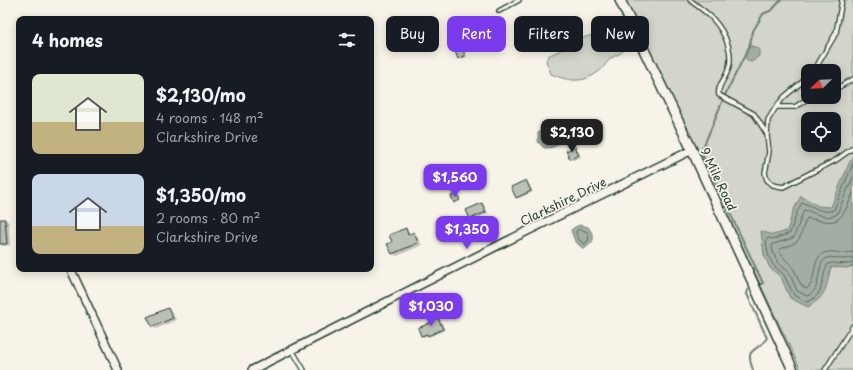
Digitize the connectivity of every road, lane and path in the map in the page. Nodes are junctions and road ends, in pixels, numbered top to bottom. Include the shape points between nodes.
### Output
1 (519, 0) edge
2 (620, 0) edge
3 (690, 0) edge
4 (842, 0) edge
5 (499, 11) dead end
6 (818, 64) edge
7 (853, 80) edge
8 (801, 83) edge
9 (841, 86) edge
10 (801, 103) edge
11 (776, 107) junction
12 (767, 135) junction
13 (853, 148) edge
14 (692, 150) junction
15 (72, 272) dead end
16 (853, 326) edge
17 (292, 350) junction
18 (118, 370) edge
19 (252, 370) edge
20 (304, 370) edge
21 (793, 370) edge
22 (825, 370) edge

1 - 5 lane
2 - 14 street, 9 Mile Road
3 - 12 lane via 712,18 728,46 730,68 718,90 719,94 754,114
4 - 6 lane via 836,33
7 - 9 lane
8 - 11 lane
10 - 11 lane via 795,107
11 - 12 lane via 768,120
12 - 13 lane via 767,180 783,187 836,160
14 - 17 street, Clarkshire Drive
14 - 21 street, 9 Mile Road
15 - 18 street
16 - 22 lane
17 - 19 street, Clarkshire Drive
17 - 20 lane

